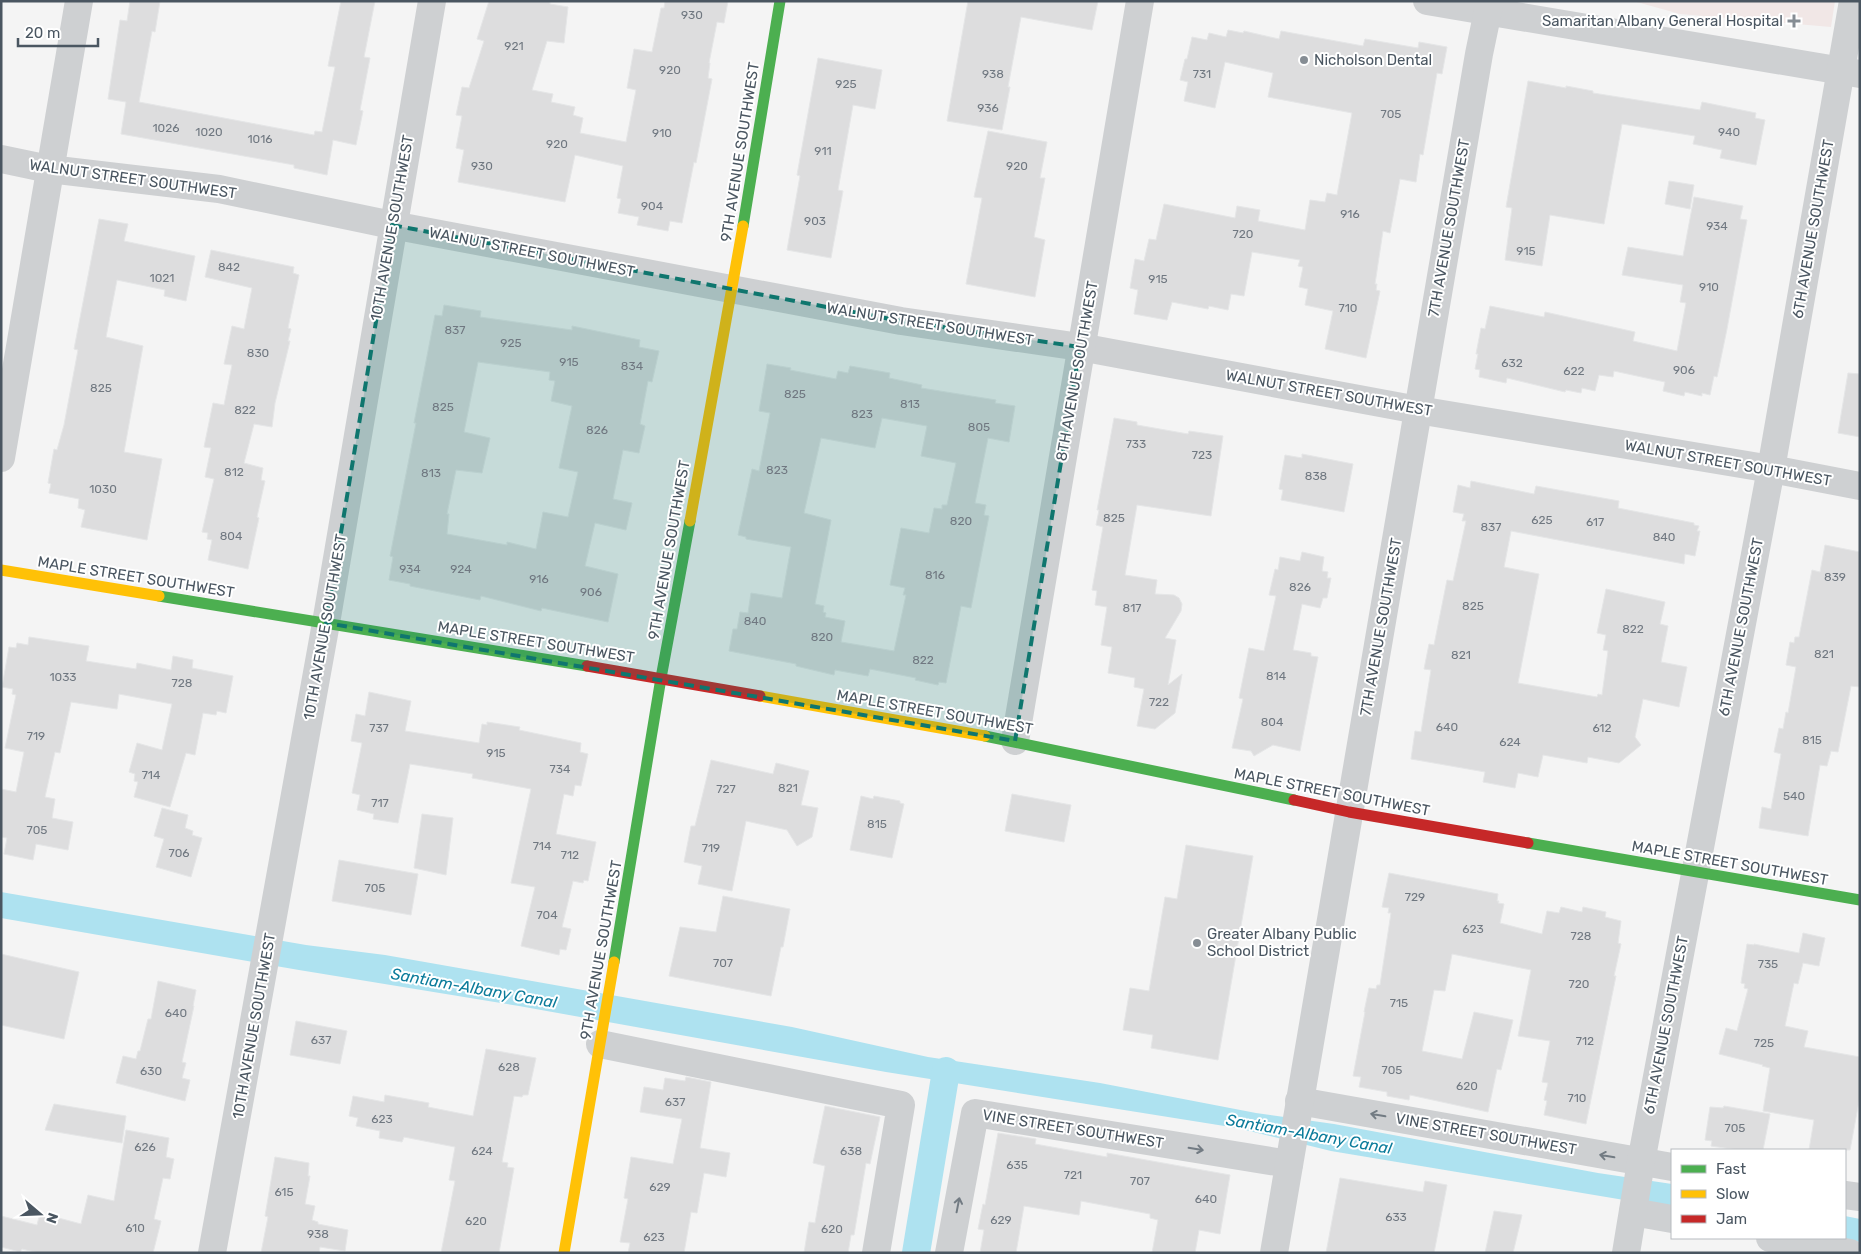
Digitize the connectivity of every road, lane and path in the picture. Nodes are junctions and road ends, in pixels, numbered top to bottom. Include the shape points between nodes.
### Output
1 (79, 1) edge
2 (432, 1) edge
3 (780, 1) edge
4 (1140, 1) edge
5 (1427, 1) edge
6 (1853, 1) edge
7 (1489, 7) edge
8 (1850, 72) edge
9 (1, 159) edge
10 (49, 169) junction
11 (392, 225) junction
12 (732, 290) junction
13 (1080, 347) junction
14 (1418, 410) junction
15 (1, 458) edge
16 (1771, 469) junction
17 (1860, 486) edge
18 (1, 570) edge
19 (326, 623) junction
20 (661, 678) junction
21 (1015, 741) junction
22 (1349, 812) junction
23 (1695, 872) junction
24 (1860, 900) edge
25 (601, 1037) junction
26 (1298, 1110) junction
27 (1291, 1155) junction
28 (1671, 1167) edge
29 (1640, 1168) junction
30 (1846, 1195) edge
31 (1860, 1197) edge
32 (1634, 1210) junction
33 (1671, 1219) edge
34 (1775, 1239) edge
35 (212, 1253) edge
36 (564, 1253) edge
37 (876, 1253) edge
38 (949, 1253) edge
39 (1274, 1253) edge
40 (1626, 1253) edge
41 (1850, 1253) edge

1 - 10 street
2 - 11 street, 10TH AVENUE SOUTHWEST
3 - 12 street, 9TH AVENUE SOUTHWEST
4 - 13 street, 8TH AVENUE SOUTHWEST
5 - 7 street
6 - 8 street, 6TH AVENUE SOUTHWEST
7 - 8 street
7 - 14 street, 7TH AVENUE SOUTHWEST
8 - 16 street, 6TH AVENUE SOUTHWEST
9 - 10 street, WALNUT STREET SOUTHWEST
10 - 11 street, WALNUT STREET SOUTHWEST via 219,189
10 - 15 street
11 - 12 street, WALNUT STREET SOUTHWEST
11 - 19 street, 10TH AVENUE SOUTHWEST
12 - 13 street, WALNUT STREET SOUTHWEST via 901,321
12 - 20 street, 9TH AVENUE SOUTHWEST
13 - 14 street, WALNUT STREET SOUTHWEST
13 - 21 street, 8TH AVENUE SOUTHWEST
14 - 16 street, WALNUT STREET SOUTHWEST
14 - 22 street, 7TH AVENUE SOUTHWEST
16 - 17 street, WALNUT STREET SOUTHWEST
16 - 23 street, 6TH AVENUE SOUTHWEST
18 - 19 street, MAPLE STREET SOUTHWEST
19 - 20 street, MAPLE STREET SOUTHWEST
19 - 35 street, 10TH AVENUE SOUTHWEST
20 - 21 street, MAPLE STREET SOUTHWEST
20 - 25 street, 9TH AVENUE SOUTHWEST
21 - 22 street, MAPLE STREET SOUTHWEST
22 - 23 street, MAPLE STREET SOUTHWEST
22 - 26 street, 7TH AVENUE SOUTHWEST
23 - 24 street, MAPLE STREET SOUTHWEST
23 - 29 street, 6TH AVENUE SOUTHWEST
25 - 36 street, 9TH AVENUE SOUTHWEST
25 - 37 street via 901,1105
26 - 27 street, 7TH AVENUE SOUTHWEST
29 -> 26 street, VINE STREET SOUTHWEST
38 -> 27 street, VINE STREET SOUTHWEST via 975,1113
27 - 39 street, 7TH AVENUE SOUTHWEST
28 - 29 street, VINE STREET SOUTHWEST
29 - 32 street, 6TH AVENUE SOUTHWEST
30 - 31 street
32 - 33 street
32 - 40 street, 6TH AVENUE SOUTHWEST
34 - 41 street

